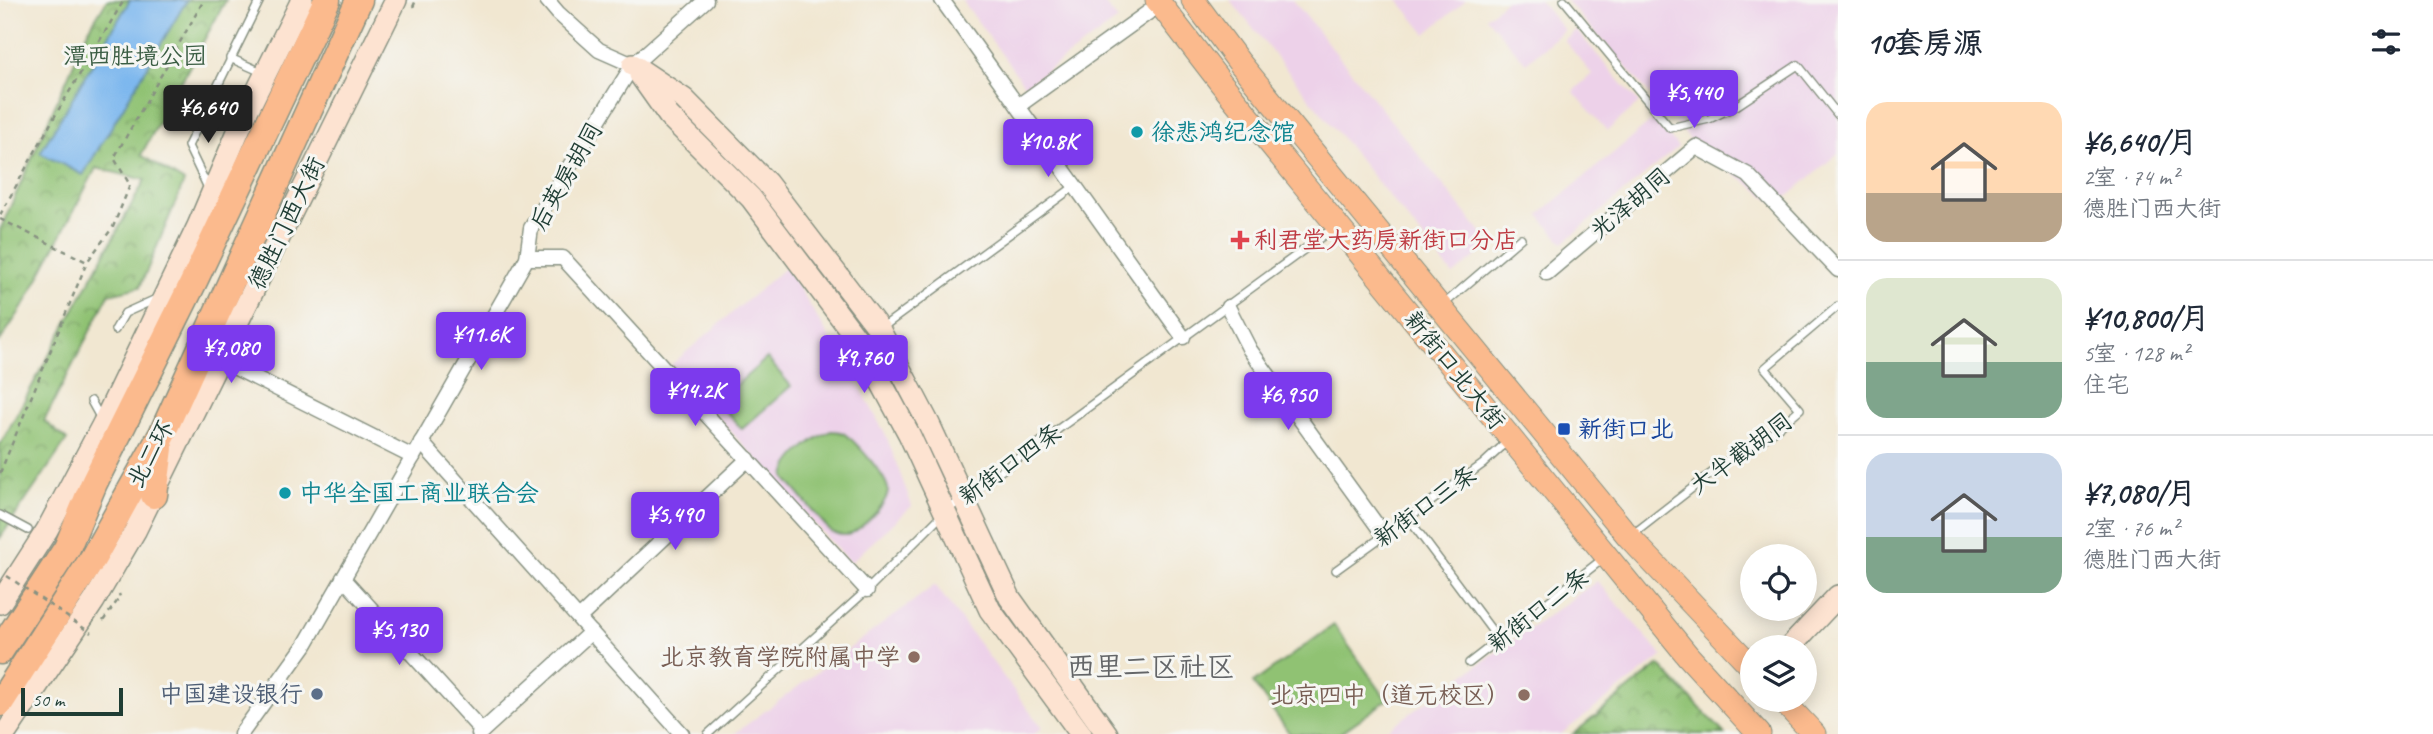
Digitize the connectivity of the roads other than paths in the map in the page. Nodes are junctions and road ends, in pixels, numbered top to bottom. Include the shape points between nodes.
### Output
1 (260, 0) edge
2 (302, 0) edge
3 (327, 0) edge
4 (359, 0) edge
5 (396, 0) edge
6 (547, 0) edge
7 (706, 0) edge
8 (942, 0) edge
9 (1193, 0) edge
10 (1564, 0) edge
11 (1159, 2) edge
12 (230, 58) junction
13 (633, 65) junction
14 (265, 74) junction
15 (1018, 106) junction
16 (1838, 115) edge
17 (1075, 187) junction
18 (211, 193) junction
19 (1338, 225) junction
20 (1521, 238) dead end
21 (527, 258) junction
22 (1838, 270) edge
23 (1548, 273) dead end
24 (166, 295) junction
25 (1838, 306) edge
26 (1228, 307) junction
27 (1440, 308) junction
28 (879, 329) junction
29 (115, 330) dead end
30 (1183, 337) junction
31 (220, 360) junction
32 (97, 413) junction
33 (162, 434) junction
34 (1511, 439) junction
35 (421, 442) junction
36 (413, 457) junction
37 (748, 459) junction
38 (94, 484) junction
39 (154, 495) junction
40 (964, 498) junction
41 (946, 511) junction
42 (0, 515) edge
43 (1408, 518) junction
44 (28, 530) dead end
45 (1384, 535) junction
46 (1629, 537) junction
47 (1606, 556) junction
48 (1336, 570) dead end
49 (343, 578) junction
50 (867, 590) junction
51 (1838, 596) edge
52 (0, 603) edge
53 (579, 618) junction
54 (591, 632) junction
55 (1801, 635) edge
56 (1500, 640) junction
57 (0, 651) edge
58 (1740, 654) edge
59 (1469, 663) dead end
60 (0, 703) edge
61 (1793, 712) edge
62 (480, 733) edge
63 (5, 734) edge
64 (241, 734) edge
65 (682, 734) edge
66 (708, 734) edge
67 (1081, 734) edge
68 (1107, 734) edge
69 (1759, 734) edge
70 (1814, 734) edge

1 - 12 lane
2 - 14 street
3 - 38 highway, 北二环
4 - 33 highway, 北二环
5 - 31 street, 德胜门西大街 via 384,33
6 - 13 street via 599,50
7 - 13 street, 后英房胡同
8 - 15 street
9 - 27 main road, 新街口北大街
10 - 16 lane via 1670,128 1709,119 1736,106 1798,65
11 - 15 street
11 - 19 main road, 新街口北大街
12 - 14 lane
12 - 18 lane via 188,146
13 - 21 street, 后英房胡同 via 531,228
13 - 28 street via 684,99 768,183
13 - 41 street via 669,116 751,198 860,343
14 - 18 street
15 - 17 street
17 - 28 lane
17 - 30 street
18 - 24 street
19 - 26 lane, 新街口四条
19 - 34 main road, 新街口北大街
20 - 27 lane
21 - 35 street, 后英房胡同
21 - 37 street via 562,258
22 - 23 street, 光泽胡同 via 1748,175 1696,147
24 - 29 lane via 125,313
24 - 32 street
25 - 46 lane, 大半截胡同 via 1765,368 1800,409
26 - 30 lane, 新街口四条
26 - 45 street via 1250,350
27 - 46 main road, 新街口北大街
28 - 40 street
30 - 40 lane, 新街口四条
31 - 36 street
31 - 39 street, 德胜门西大街
32 - 38 highway
32 - 52 street via 47,530
33 - 39 highway
33 - 60 highway, 北二环 via 93,558
34 - 43 lane, 新街口三条
34 - 47 main road, 新街口北大街
35 - 36 street, 后英房胡同
35 - 53 street
36 - 49 street, 后英房胡同
37 - 50 street
37 - 53 street
38 - 57 highway, 北二环 via 67,548
39 - 63 street, 德胜门西大街 via 94,601
40 - 41 lane, 新街口四条
40 - 68 street via 1010,598
41 - 50 lane, 新街口四条
41 - 67 street via 990,610
42 - 44 lane
43 - 45 lane, 新街口三条
43 - 56 lane
45 - 48 lane, 新街口三条
46 - 58 main road, 新街口北大街
47 - 56 lane, 新街口二条
47 - 69 main road, 新街口北大街
49 - 62 street
49 - 64 street, 后英房胡同 via 305,645
50 - 66 lane, 新街口四条
51 - 55 street
53 - 54 street
54 - 62 street
54 - 65 street
56 - 59 lane, 新街口二条
61 - 70 main road

